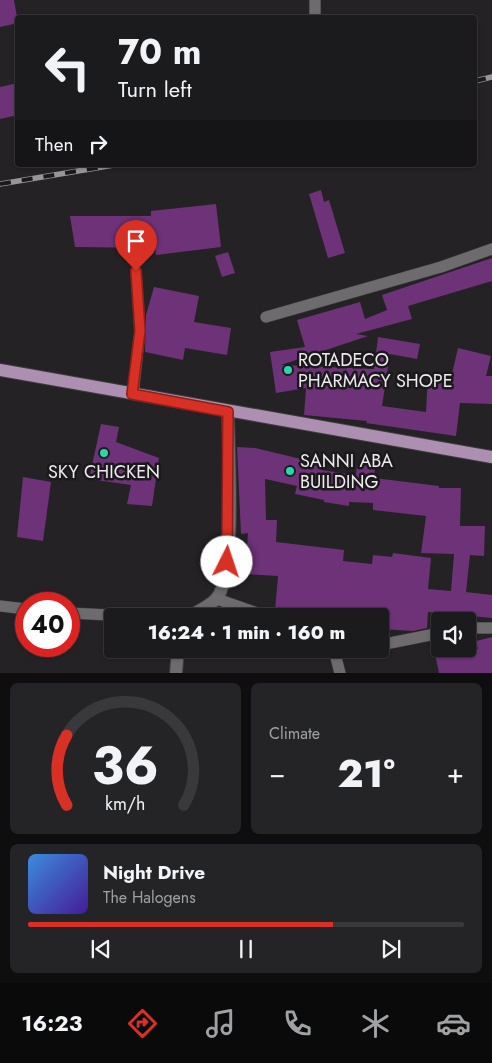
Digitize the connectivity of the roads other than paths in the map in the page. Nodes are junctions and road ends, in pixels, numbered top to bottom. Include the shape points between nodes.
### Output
1 (315, 0) edge
2 (315, 15) edge
3 (492, 249) edge
4 (136, 271) dead end
5 (266, 317) dead end
6 (0, 370) edge
7 (132, 394) junction
8 (228, 412) junction
9 (492, 457) edge
10 (217, 599) junction
11 (0, 606) edge
12 (15, 608) edge
13 (203, 608) edge
14 (243, 608) edge
15 (80, 614) edge
16 (104, 615) edge
17 (476, 628) edge
18 (492, 628) edge
19 (431, 635) edge
20 (389, 643) edge
21 (177, 658) edge
22 (335, 658) edge
23 (176, 673) edge
24 (340, 673) edge

1 - 2 street
3 - 5 street via 441,267
4 - 7 street via 140,331
6 - 7 main road
7 - 8 main road
8 - 9 main road
8 - 10 street via 228,545 225,578
10 - 13 street
10 - 14 street
11 - 12 street
15 - 16 street
17 - 18 street
19 - 20 street
21 - 23 street
22 - 24 street

